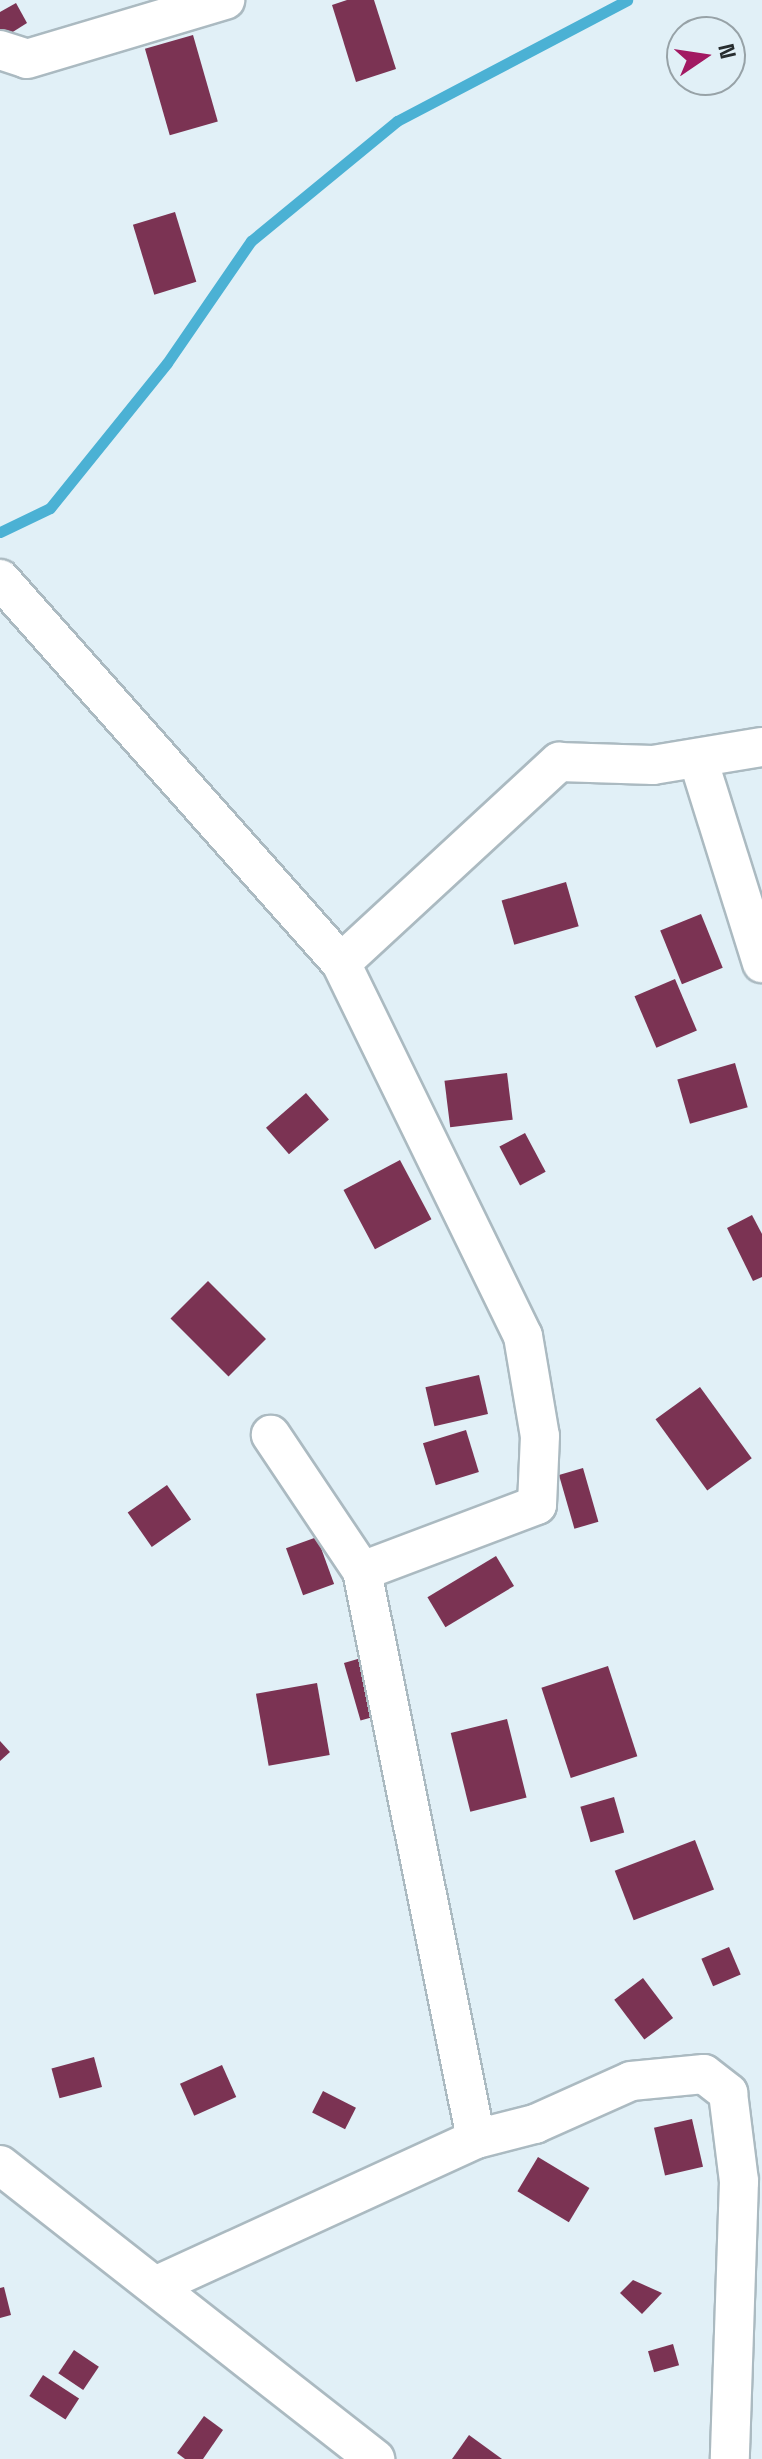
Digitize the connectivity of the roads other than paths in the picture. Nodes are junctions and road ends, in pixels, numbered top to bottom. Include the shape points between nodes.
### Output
1 (225, 0) edge
2 (0, 50) edge
3 (0, 579) edge
4 (762, 747) edge
5 (698, 759) junction
6 (341, 963) junction
7 (762, 963) edge
8 (271, 1435) dead end
9 (362, 1571) junction
10 (476, 2139) junction
11 (0, 2165) edge
12 (155, 2286) junction
13 (375, 2459) edge
14 (730, 2459) edge

1 - 2 street via 27,59
3 - 6 street
4 - 5 street
5 - 6 street via 559,762
5 - 7 street
6 - 9 street via 523,1336 540,1436 537,1505
8 - 9 street
9 - 10 street
10 - 12 street
10 - 14 street via 535,2124 631,2081 704,2074 728,2093 739,2181
11 - 12 street
12 - 13 street

